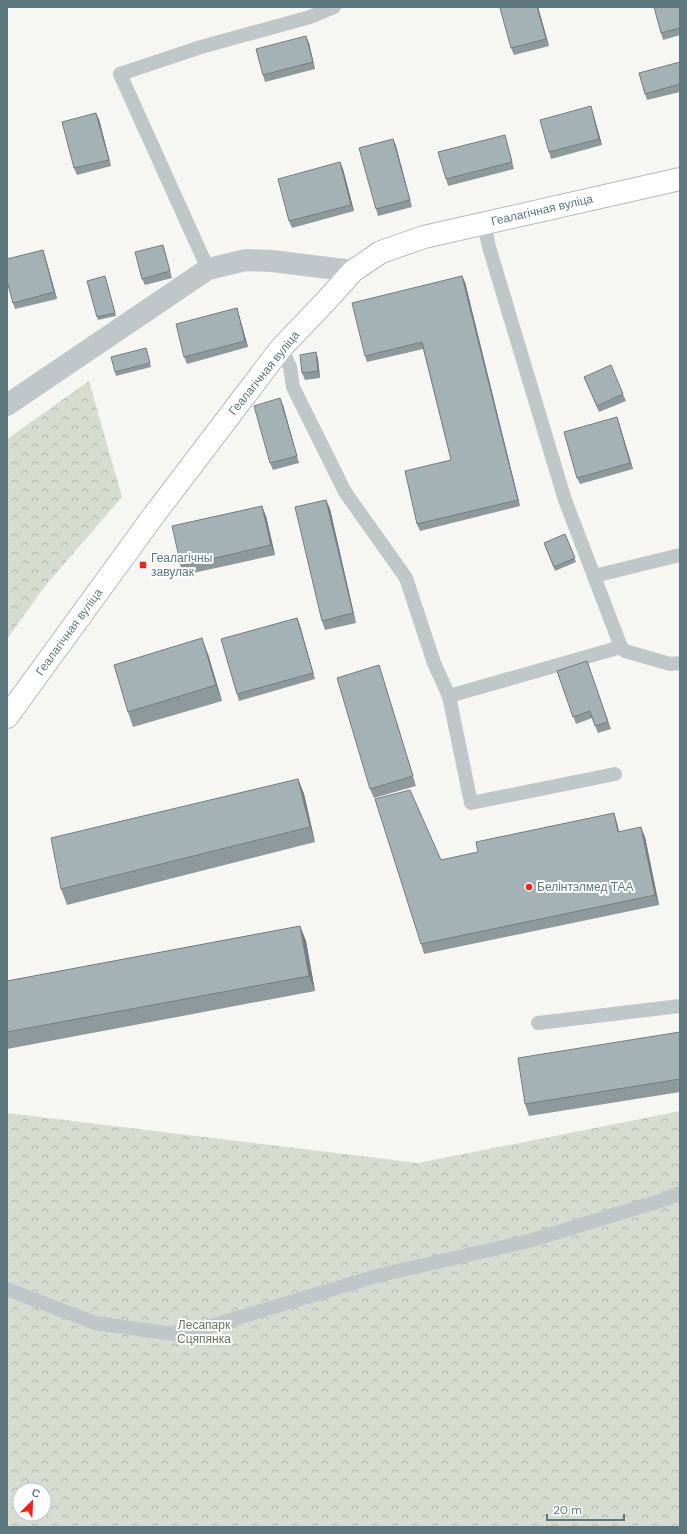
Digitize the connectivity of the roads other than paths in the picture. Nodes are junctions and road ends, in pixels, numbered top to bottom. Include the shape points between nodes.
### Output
1 (334, 7) edge
2 (680, 179) edge
3 (484, 224) junction
4 (208, 269) junction
5 (353, 271) junction
6 (281, 348) junction
7 (7, 405) edge
8 (680, 555) edge
9 (594, 576) junction
10 (621, 647) junction
11 (680, 664) edge
12 (449, 696) junction
13 (7, 717) edge
14 (615, 774) dead end
15 (680, 1006) edge
16 (538, 1023) dead end
17 (680, 1193) edge
18 (7, 1288) edge

1 - 4 lane via 120,74
2 - 3 street, Геалагічная вуліца
3 - 5 street, Геалагічная вуліца via 424,237 381,252
3 - 9 lane via 565,500
4 - 5 street via 246,260
4 - 7 street
5 - 6 street, Геалагічная вуліца
6 - 12 lane via 290,367 293,387 344,492 406,578 434,663
6 - 13 street, Геалагічная вуліца via 151,518
8 - 9 lane
9 - 10 lane
10 - 11 lane via 625,651 670,664
10 - 12 lane
12 - 14 lane via 471,802
15 - 16 lane
17 - 18 lane via 529,1240 380,1275 181,1335 95,1323

